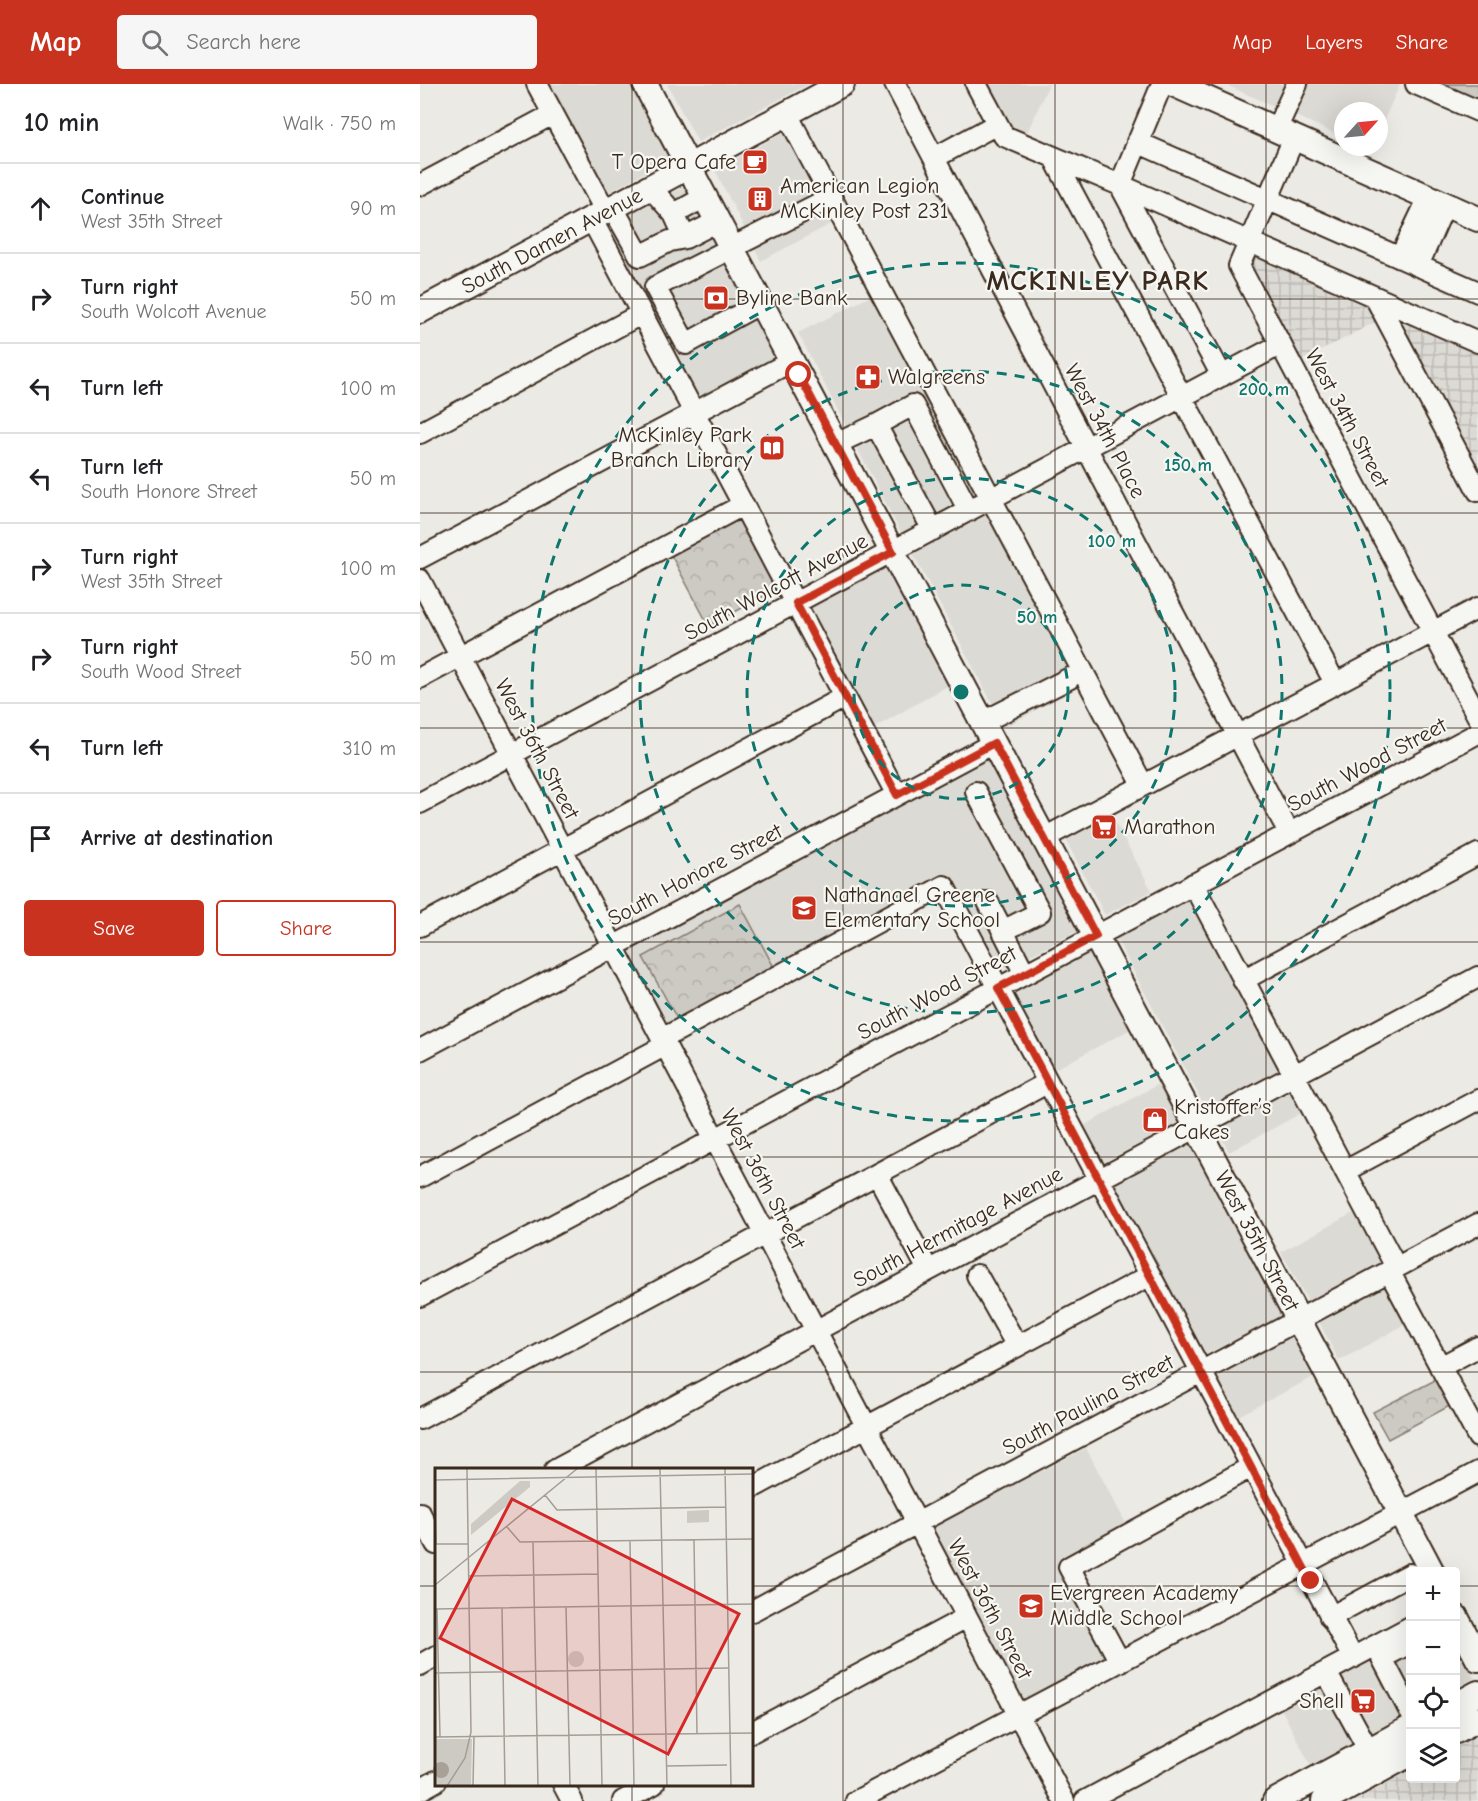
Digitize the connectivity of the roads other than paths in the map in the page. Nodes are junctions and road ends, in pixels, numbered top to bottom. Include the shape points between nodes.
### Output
1 (537, 84) edge
2 (645, 84) edge
3 (842, 84) edge
4 (895, 84) edge
5 (976, 84) edge
6 (1162, 84) edge
7 (1173, 84) edge
8 (1297, 84) edge
9 (1416, 84) edge
10 (1478, 111) edge
11 (553, 114) junction
12 (787, 114) junction
13 (997, 123) junction
14 (1285, 134) junction
15 (1137, 142) junction
16 (934, 158) junction
17 (1054, 158) junction
18 (690, 167) junction
19 (420, 185) edge
20 (1120, 185) junction
21 (651, 188) junction
22 (705, 197) junction
23 (1267, 200) junction
24 (1437, 201) junction
25 (822, 202) dead end
26 (603, 213) junction
27 (674, 214) junction
28 (1478, 219) edge
29 (718, 221) junction
30 (685, 237) junction
31 (1250, 242) junction
32 (731, 246) junction
33 (1409, 262) junction
34 (1478, 292) edge
35 (1375, 297) junction
36 (761, 303) junction
37 (420, 311) edge
38 (641, 314) junction
39 (682, 339) junction
40 (1478, 342) edge
41 (1281, 344) junction
42 (660, 349) junction
43 (792, 361) junction
44 (1222, 376) junction
45 (1182, 397) junction
46 (694, 413) junction
47 (876, 425) junction
48 (420, 433) edge
49 (836, 444) junction
50 (1087, 448) junction
51 (738, 471) dead end
52 (1478, 491) edge
53 (991, 499) junction
54 (743, 505) junction
55 (969, 511) junction
56 (933, 530) junction
57 (893, 552) junction
58 (420, 558) edge
59 (420, 580) edge
60 (800, 601) junction
61 (1478, 608) edge
62 (1433, 632) junction
63 (460, 656) junction
64 (420, 678) edge
65 (1070, 678) dead end
66 (1335, 683) junction
67 (845, 697) junction
68 (1478, 717) edge
69 (988, 733) junction
70 (1478, 733) edge
71 (1237, 735) junction
72 (512, 754) junction
73 (1143, 785) junction
74 (976, 792) dead end
75 (897, 795) junction
76 (420, 803) edge
77 (1289, 833) junction
78 (1044, 838) junction
79 (562, 850) junction
80 (1478, 854) edge
81 (1193, 884) junction
82 (988, 902) dead end
83 (420, 926) edge
84 (1003, 932) junction
85 (1096, 936) junction
86 (613, 946) junction
87 (1025, 974) junction
88 (1478, 977) edge
89 (1243, 980) junction
90 (998, 988) junction
91 (664, 1042) junction
92 (420, 1050) edge
93 (1294, 1075) junction
94 (1047, 1083) junction
95 (1478, 1100) edge
96 (1197, 1127) junction
97 (715, 1139) junction
98 (1345, 1171) junction
99 (877, 1174) junction
100 (420, 1176) edge
101 (1098, 1180) junction
102 (1478, 1224) edge
103 (765, 1234) junction
104 (1393, 1269) junction
105 (928, 1270) junction
106 (977, 1275) dead end
107 (1149, 1276) junction
108 (420, 1296) edge
109 (1298, 1320) junction
110 (816, 1330) junction
111 (1017, 1346) junction
112 (1478, 1347) edge
113 (1440, 1367) junction
114 (1200, 1372) junction
115 (420, 1419) edge
116 (866, 1426) junction
117 (1478, 1437) edge
118 (1251, 1467) junction
119 (559, 1468) edge
120 (1478, 1472) edge
121 (753, 1487) edge
122 (420, 1513) edge
123 (1401, 1513) junction
124 (917, 1523) junction
125 (431, 1539) edge
126 (1303, 1565) junction
127 (1420, 1567) edge
128 (1406, 1578) edge
129 (753, 1610) edge
130 (967, 1617) junction
131 (1330, 1617) junction
132 (1406, 1629) edge
133 (1460, 1631) edge
134 (1406, 1645) edge
135 (435, 1657) edge
136 (1353, 1658) junction
137 (1478, 1659) edge
138 (1120, 1662) junction
139 (420, 1665) edge
140 (1326, 1672) junction
141 (1478, 1692) edge
142 (1460, 1702) edge
143 (1406, 1704) edge
144 (1018, 1715) junction
145 (1478, 1719) edge
146 (1408, 1729) edge
147 (1459, 1729) edge
148 (753, 1731) edge
149 (1369, 1751) junction
150 (1406, 1756) edge
151 (435, 1782) edge
152 (564, 1786) edge
153 (652, 1786) edge
154 (420, 1790) edge
155 (572, 1801) edge
156 (623, 1801) edge
157 (856, 1801) edge
158 (1064, 1801) edge
159 (1085, 1801) edge
160 (1275, 1801) edge
161 (1324, 1801) edge

1 - 11 street
2 - 18 main road, West 35th Street
3 - 12 main road, South Damen Avenue
4 - 16 street, West 34th Place
5 - 13 street
6 - 15 street
7 - 14 main road
8 - 14 street, West 34th Street
9 - 10 street
11 - 19 street
11 - 26 street
12 - 18 main road, South Damen Avenue
12 - 53 street
13 - 16 street
13 - 17 street via 1004,136
14 - 23 street, West 34th Street
14 - 24 main road
15 - 20 street
15 - 23 street
16 - 50 street, West 34th Place
17 - 20 street
17 - 45 street
18 - 21 main road, South Damen Avenue
18 - 22 main road, West 35th Street
20 - 31 street
20 - 44 street
21 - 26 main road, South Damen Avenue
21 - 27 street
22 - 27 street
22 - 29 main road, West 35th Street
23 - 31 street, West 34th Street
23 - 33 street
24 - 28 main road
24 - 33 street
25 - 32 street
26 - 30 street via 640,256
26 - 37 main road, South Damen Avenue
26 - 38 street
27 - 30 street
29 - 30 street
29 - 32 main road, West 35th Street
31 - 35 street
31 - 41 street, West 34th Street via 1239,266
32 - 36 main road, West 35th Street
32 - 39 street via 655,287
33 - 34 street
35 - 40 street
35 - 52 street
36 - 39 street via 686,344
36 - 43 main road, West 35th Street
38 - 42 street
38 - 48 street
39 - 42 street
41 - 44 street, South Wolcott Avenue
41 - 62 street, West 34th Street
42 - 46 street
43 - 46 street
43 - 49 main road, West 35th Street
44 - 45 street, South Wolcott Avenue
45 - 50 street, South Wolcott Avenue
45 - 66 street
46 - 54 street
46 - 58 street
47 - 49 street
47 - 55 street via 913,405
47 - 56 street
49 - 57 main road, West 35th Street
50 - 53 street, South Wolcott Avenue
50 - 71 street, West 34th Place
51 - 60 street
53 - 55 street, South Wolcott Avenue
53 - 73 street
54 - 60 street
54 - 63 street
55 - 56 street, South Wolcott Avenue
56 - 57 street, South Wolcott Avenue
57 - 60 street, South Wolcott Avenue
57 - 69 main road, West 35th Street
59 - 63 street, West 36th Street
60 - 67 street
60 - 72 street, South Wolcott Avenue
61 - 62 street
62 - 66 street
62 - 68 street, West 34th Street
63 - 64 street
63 - 72 street, West 36th Street
65 - 69 street, South Honore Street
66 - 71 street
67 - 75 street
67 - 79 street
69 - 75 street, South Honore Street
69 - 78 main road, West 35th Street
70 - 77 street, South Wood Street
71 - 73 street
71 - 77 street, West 34th Place
72 - 76 street, South Wolcott Avenue
72 - 79 street, West 36th Street
73 - 78 street
74 - 84 street via 1040,912
75 - 86 street, South Honore Street
77 - 81 street, South Wood Street
78 - 85 main road, West 35th Street
79 - 83 street
79 - 86 street, West 36th Street
80 - 89 street
81 - 85 street, South Wood Street
81 - 89 street
82 - 84 street
84 - 87 street
85 - 87 street, South Wood Street
85 - 96 main road, West 35th Street
86 - 91 street, West 36th Street
86 - 92 street, South Honore Street
87 - 90 street, South Wood Street
88 - 93 street, South Hermitage Avenue
89 - 93 street
90 - 91 street via 944,886
90 - 94 street
90 - 97 street, South Wood Street
91 - 97 street, West 36th Street
91 - 100 street
93 - 96 street, South Hermitage Avenue
93 - 98 street
94 - 99 street
94 - 101 street
95 - 98 street
96 - 101 street, South Hermitage Avenue
96 - 109 main road, West 35th Street
97 - 103 street, West 36th Street
97 - 108 street, South Wood Street
98 - 104 street
99 - 103 street
99 - 105 street
101 - 105 street, South Hermitage Avenue
101 - 107 street
102 - 104 street, South Paulina Street
103 - 110 street, West 36th Street
103 - 115 street
104 - 109 street, South Paulina Street
104 - 113 street
105 - 110 street, South Hermitage Avenue
106 - 111 street
107 - 111 street
107 - 114 street
109 - 114 street, South Paulina Street
109 - 123 main road, West 35th Street
110 - 116 street, West 36th Street
110 - 119 street, South Hermitage Avenue
111 - 116 street
112 - 113 street
113 - 117 street
114 - 118 street
114 - 124 street, South Paulina Street
116 - 121 street
116 - 124 street, West 36th Street
118 - 126 street
118 - 138 street via 1069,1567
120 - 123 street
122 - 125 street
123 - 126 street
123 - 127 main road, West 35th Street
124 - 129 street, South Paulina Street
124 - 130 street, West 36th Street
126 - 131 street
126 - 138 street
128 - 131 street
130 - 144 street, West 36th Street
130 - 148 street
131 - 136 street
132 - 136 street
133 - 137 main road
134 - 143 street via 1382,1658
135 - 139 street
136 - 140 street
138 - 144 street
140 - 149 street
140 - 159 street
141 - 142 main road
144 - 157 street
144 - 158 street, West 36th Street
145 - 147 main road
146 - 149 main road
149 - 160 main road
150 - 161 main road
151 - 154 street
152 - 155 street
153 - 156 street

